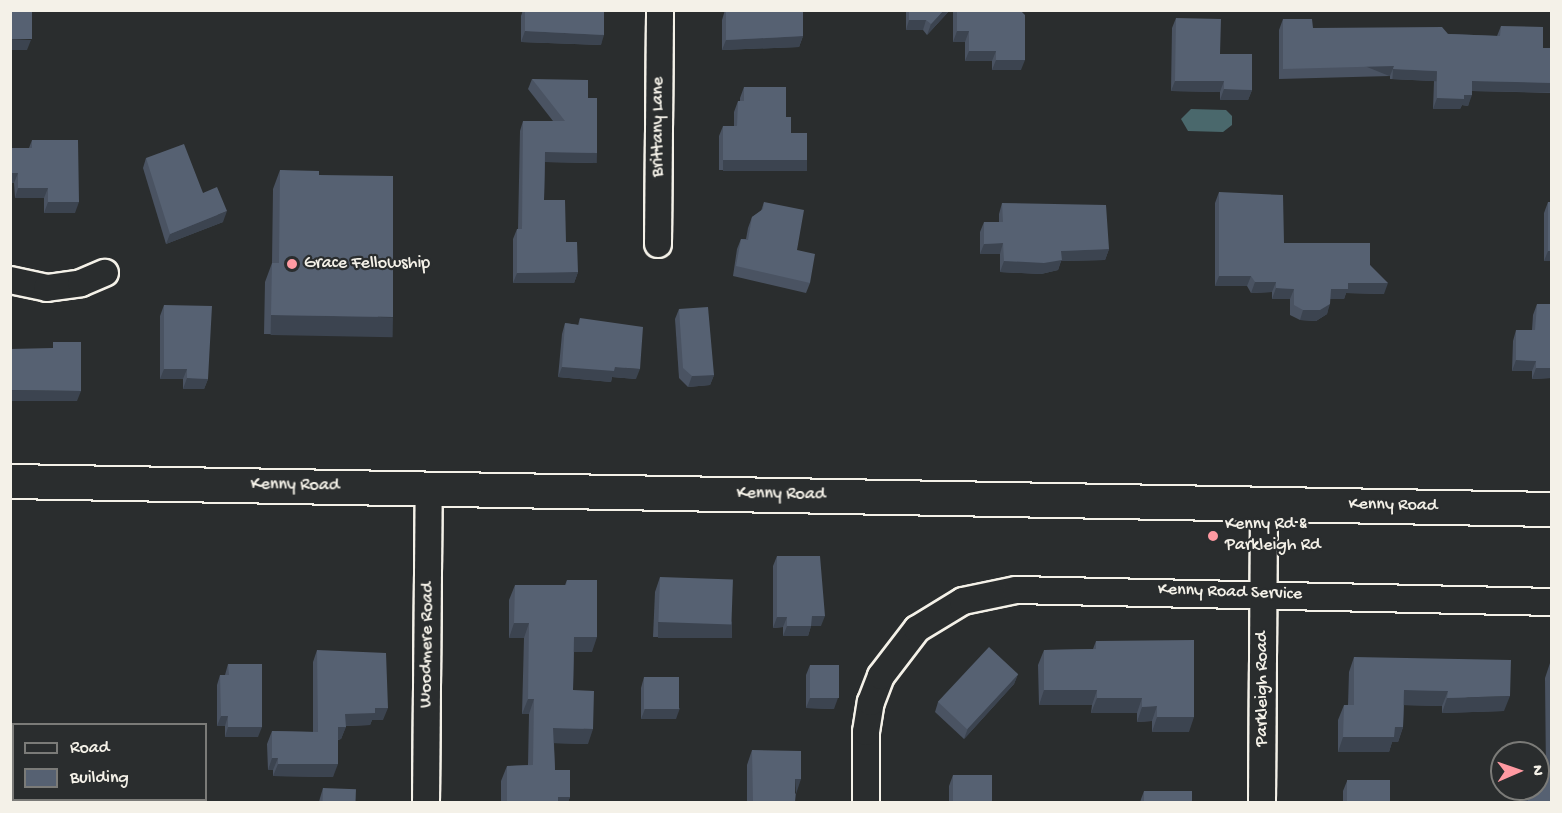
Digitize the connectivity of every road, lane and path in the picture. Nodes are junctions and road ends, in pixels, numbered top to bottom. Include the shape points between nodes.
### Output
1 (660, 10) edge
2 (658, 244) dead end
3 (105, 273) dead end
4 (10, 280) edge
5 (10, 481) edge
6 (429, 488) junction
7 (1264, 504) junction
8 (1551, 509) edge
9 (1263, 594) junction
10 (1551, 602) edge
11 (426, 802) edge
12 (866, 802) edge
13 (1262, 802) edge

1 - 2 street, Brittany Lane
3 - 4 street via 81,283 47,288
5 - 6 main road, Kenny Road
6 - 7 main road, Kenny Road
6 - 11 street, Woodmere Road
7 - 8 main road, Kenny Road
7 - 9 street, Parkleigh Road
9 - 10 street, Kenny Road Service
9 - 12 street, Kenny Road Service via 1016,590 963,601 917,629 881,676 866,732
9 - 13 street, Parkleigh Road

